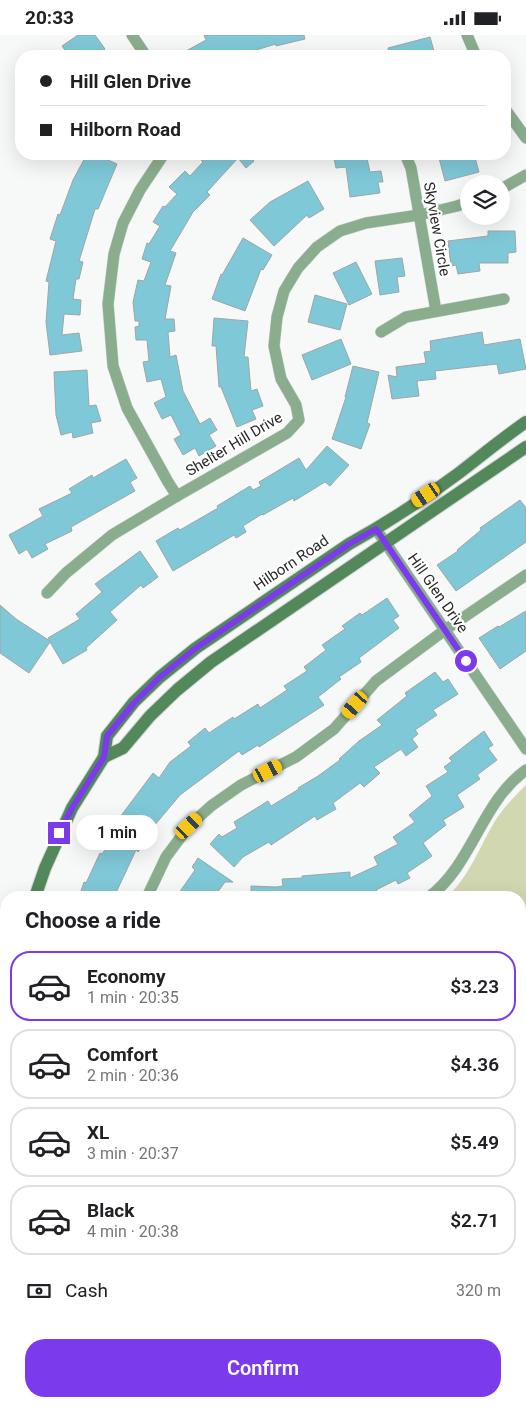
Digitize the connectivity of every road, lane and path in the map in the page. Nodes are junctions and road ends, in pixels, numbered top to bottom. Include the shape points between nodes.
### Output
1 (132, 35) edge
2 (467, 35) edge
3 (142, 50) edge
4 (473, 50) edge
5 (511, 117) edge
6 (526, 138) edge
7 (160, 160) edge
8 (407, 160) edge
9 (526, 175) edge
10 (510, 184) edge
11 (460, 206) edge
12 (419, 215) junction
13 (504, 299) dead end
14 (436, 311) junction
15 (381, 332) dead end
16 (526, 422) edge
17 (526, 447) edge
18 (177, 495) junction
19 (376, 529) junction
20 (385, 543) junction
21 (526, 575) edge
22 (46, 593) dead end
23 (445, 630) junction
24 (526, 749) edge
25 (104, 757) junction
26 (526, 770) edge
27 (37, 891) edge
28 (150, 891) edge
29 (435, 891) edge

1 - 3 street
2 - 4 street
5 - 6 street
7 - 18 street via 123,223 114,253 108,304 113,366 127,408
8 - 12 street, Skyview Circle
9 - 10 street
11 - 12 street, Shelter Hill Drive
12 - 14 street, Skyview Circle
12 - 18 street, Shelter Hill Drive via 366,223 340,231 317,247 298,268 284,291 274,346 282,379 296,405 299,420 287,433
13 - 14 street
14 - 15 street via 406,317
16 - 19 street, Hilborn Road
17 - 20 street, Hilborn Road
18 - 22 street, Shelter Hill Drive via 112,535
19 - 20 street, Hill Glen Drive
19 - 25 street, Hilborn Road via 196,648 160,677 107,736
20 - 23 street, Hill Glen Drive
20 - 25 street, Hilborn Road via 211,662 150,716 123,748
21 - 23 street
23 - 24 street, Hill Glen Drive
23 - 28 street via 376,681 334,729 296,757 241,785 211,806 189,826 166,857
25 - 27 street, Hilborn Road via 72,808
26 - 29 street via 505,789 457,867

